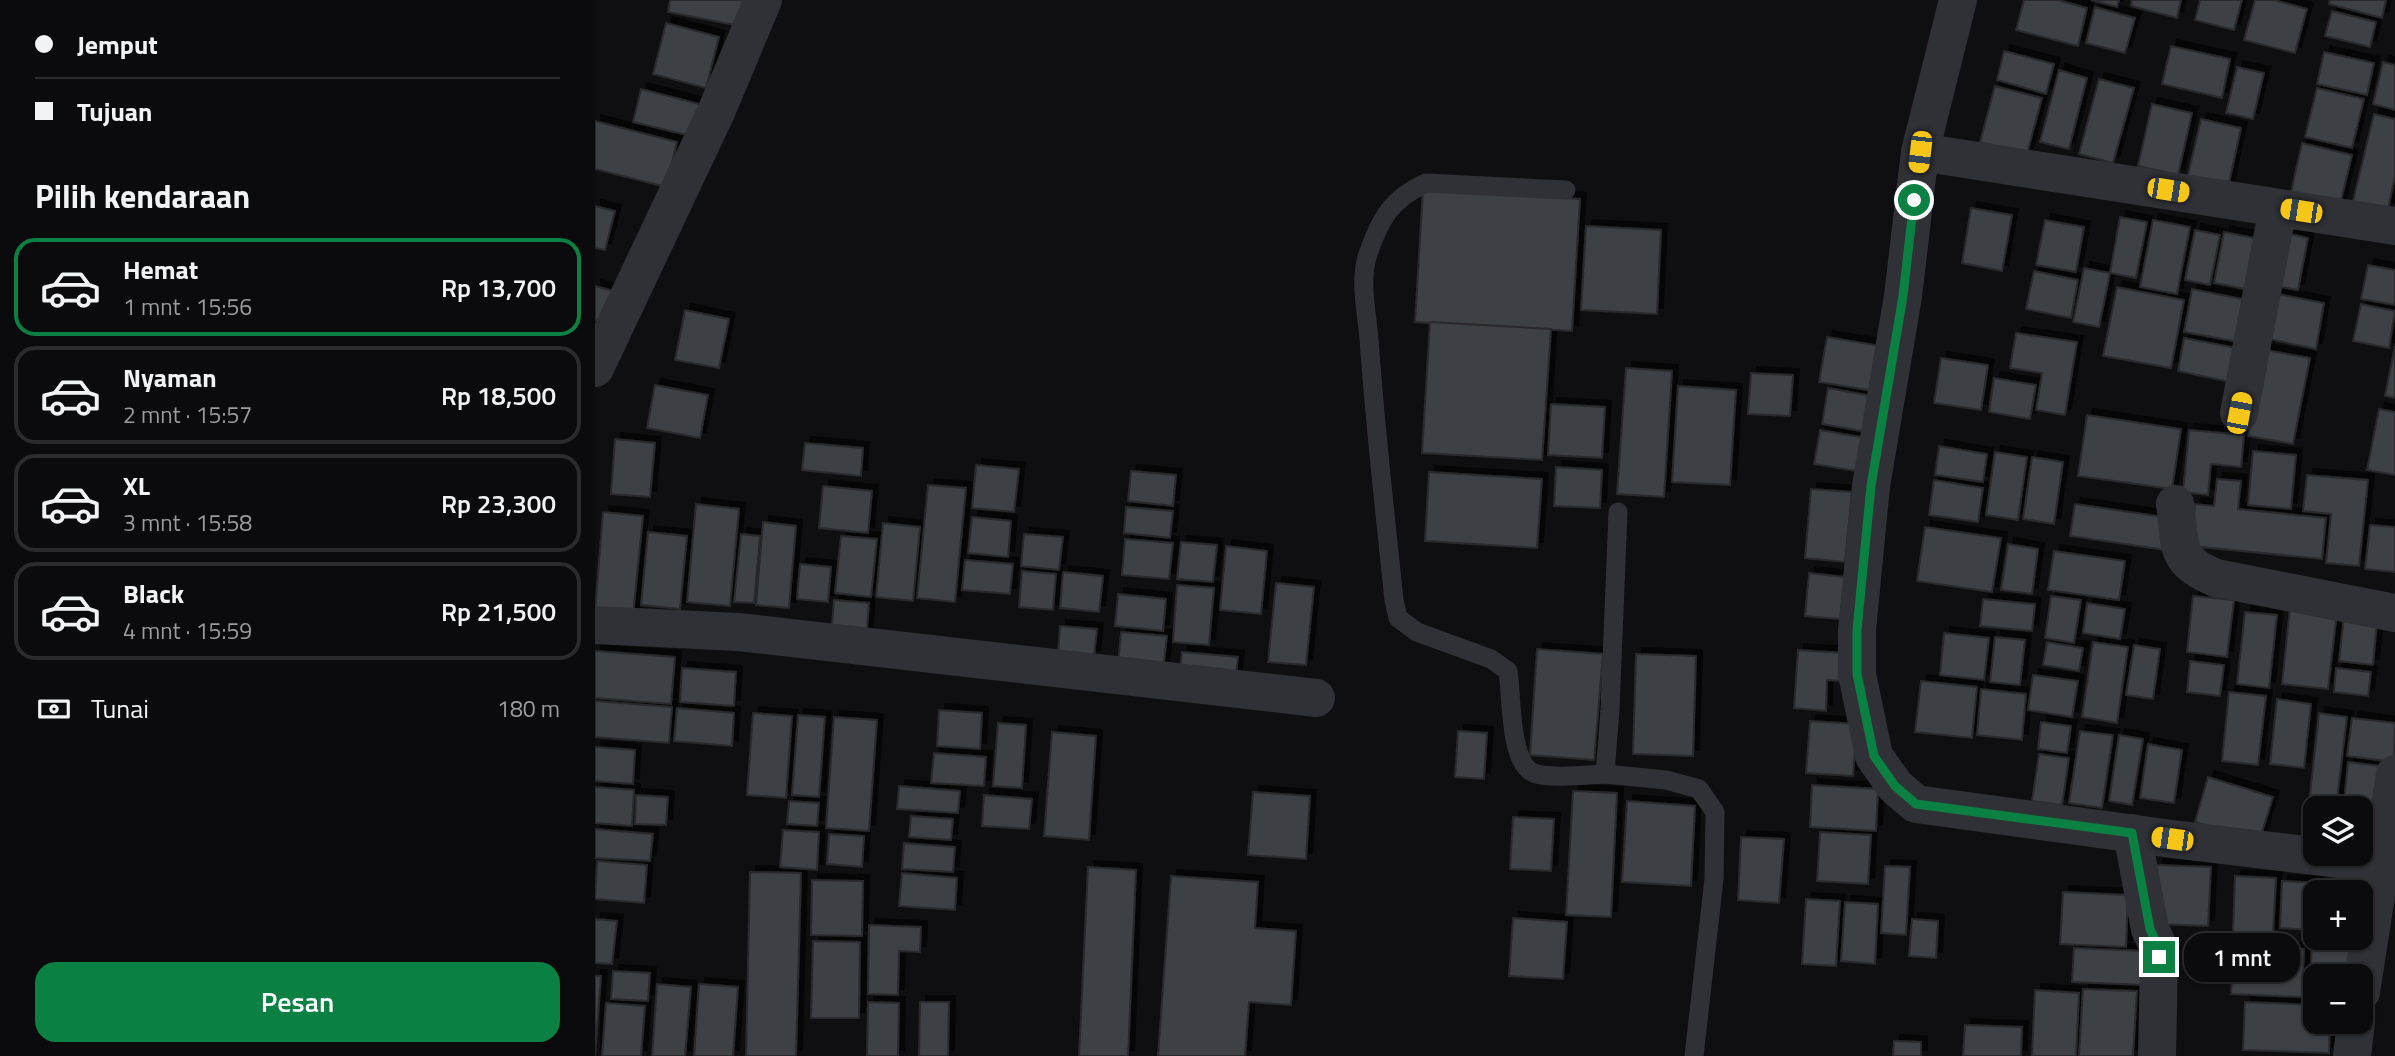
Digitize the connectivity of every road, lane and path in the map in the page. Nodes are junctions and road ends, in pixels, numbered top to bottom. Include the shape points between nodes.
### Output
1 (763, 0) edge
2 (1958, 0) edge
3 (1920, 152) junction
4 (1566, 190) dead end
5 (2278, 208) junction
6 (2395, 226) edge
7 (595, 368) edge
8 (2239, 413) dead end
9 (2175, 505) dead end
10 (1618, 512) dead end
11 (2395, 613) edge
12 (595, 625) edge
13 (1316, 698) dead end
14 (1605, 774) junction
15 (2395, 774) edge
16 (2132, 833) junction
17 (2388, 842) edge
18 (2366, 964) edge
19 (2355, 1034) edge
20 (1694, 1056) edge
21 (2157, 1056) edge
22 (2352, 1056) edge

1 - 7 street via 716,112
2 - 3 street
3 - 5 street
3 - 16 street via 1903,296 1871,486 1857,630 1857,674 1874,756 1895,786 1916,804
4 - 14 lane via 1440,182 1408,191 1390,206 1367,256 1366,293 1398,618 1417,632 1491,659 1508,671 1515,743 1524,768 1535,774
5 - 6 street
5 - 8 street
9 - 11 street via 2181,552 2196,570 2216,578
10 - 14 lane
12 - 13 street via 738,632
14 - 20 lane via 1666,780 1699,789 1715,811 1714,879
15 - 17 street
16 - 17 street
16 - 21 street via 2159,957
17 - 18 street
19 - 22 street

